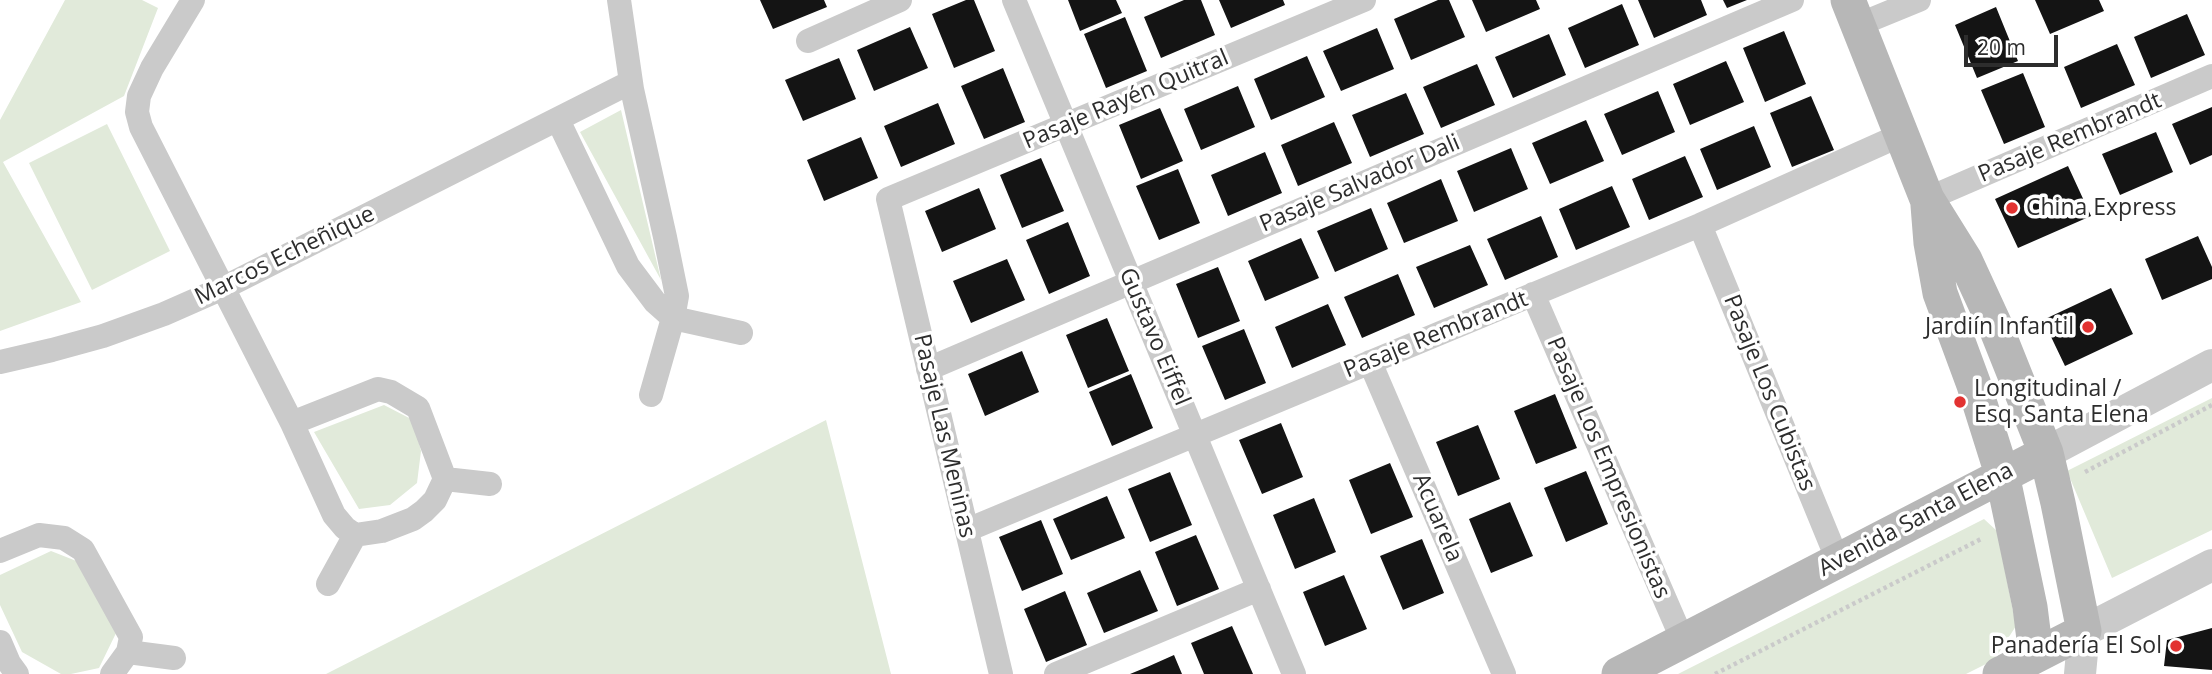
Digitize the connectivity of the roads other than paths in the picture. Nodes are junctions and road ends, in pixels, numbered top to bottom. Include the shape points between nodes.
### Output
1 (619, 0) edge
2 (900, 0) edge
3 (1014, 0) edge
4 (1364, 0) edge
5 (1791, 0) edge
6 (1919, 0) edge
7 (194, 1) edge
8 (1853, 13) edge
9 (808, 41) dead end
10 (2212, 76) edge
11 (628, 87) junction
12 (558, 120) junction
13 (1066, 125) junction
14 (1903, 134) junction
15 (888, 199) joint
16 (1927, 199) junction
17 (1700, 225) junction
18 (1131, 282) junction
19 (223, 288) junction
20 (1533, 295) junction
21 (673, 318) junction
22 (741, 333) dead end
23 (0, 362) edge
24 (1370, 362) junction
25 (2212, 365) edge
26 (928, 369) junction
27 (651, 395) dead end
28 (292, 423) junction
29 (1195, 435) junction
30 (2046, 453) junction
31 (2002, 474) junction
32 (445, 479) junction
33 (490, 484) dead end
34 (967, 530) junction
35 (355, 535) junction
36 (0, 551) edge
37 (1838, 561) junction
38 (2212, 565) edge
39 (328, 584) dead end
40 (1259, 589) junction
41 (2084, 631) junction
42 (1683, 641) junction
43 (0, 642) edge
44 (128, 652) junction
45 (174, 658) dead end
46 (2036, 665) edge
47 (17, 674) edge
48 (112, 674) edge
49 (1001, 674) edge
50 (1056, 674) edge
51 (1294, 674) edge
52 (1504, 674) edge
53 (1619, 674) edge
54 (2000, 674) edge
55 (2080, 674) edge

1 - 11 street
2 - 9 street
3 - 13 street, Gustavo Eiffel
4 - 13 street, Pasaje Rayén Quitral
5 - 18 street, Pasaje Salvador Dali
6 - 8 street
7 - 19 street via 152,68 137,112 149,145
8 - 14 main road
10 - 16 street, Pasaje Rembrandt
11 - 12 street, Marcos Echeñique
11 - 21 street via 677,296
12 - 19 street, Marcos Echeñique
12 - 21 street via 628,266 654,302
13 - 15 street, Pasaje Rayén Quitral
13 - 18 street, Gustavo Eiffel
14 - 16 main road
14 - 17 street, Pasaje Rembrandt
15 - 26 street, Pasaje Las Meninas
16 - 30 main road via 1978,286
16 - 31 main road via 1940,293
17 - 20 street, Pasaje Rembrandt
17 - 37 street, Pasaje Los Cubistas
18 - 26 street, Pasaje Salvador Dali
18 - 29 street, Gustavo Eiffel
19 - 23 street, Marcos Echeñique via 103,336
19 - 28 street
20 - 24 street, Pasaje Rembrandt
20 - 42 street, Pasaje Los Empresionistas
21 - 22 street
21 - 27 street
24 - 29 street, Pasaje Rembrandt
24 - 52 street, Acuarela
25 - 30 street, Avenida Santa Elena
26 - 34 street, Pasaje Las Meninas
28 - 32 street via 378,388 391,392 418,408
28 - 35 street via 334,515
29 - 34 street, Pasaje Rembrandt
29 - 40 street, Gustavo Eiffel
30 - 31 main road, Avenida Santa Elena
30 - 41 main road
31 - 37 main road, Avenida Santa Elena
31 - 46 main road via 2031,607
32 - 33 street
32 - 35 street via 435,500 413,519
34 - 49 street, Pasaje Las Meninas
35 - 39 street
36 - 44 street via 39,535 75,543 129,631
37 - 42 main road, Avenida Santa Elena
38 - 41 street
40 - 50 street
40 - 51 street, Gustavo Eiffel
41 - 46 main road
41 - 55 street
42 - 53 main road, Avenida Santa Elena
43 - 47 street
44 - 45 street
44 - 48 street
46 - 54 main road

